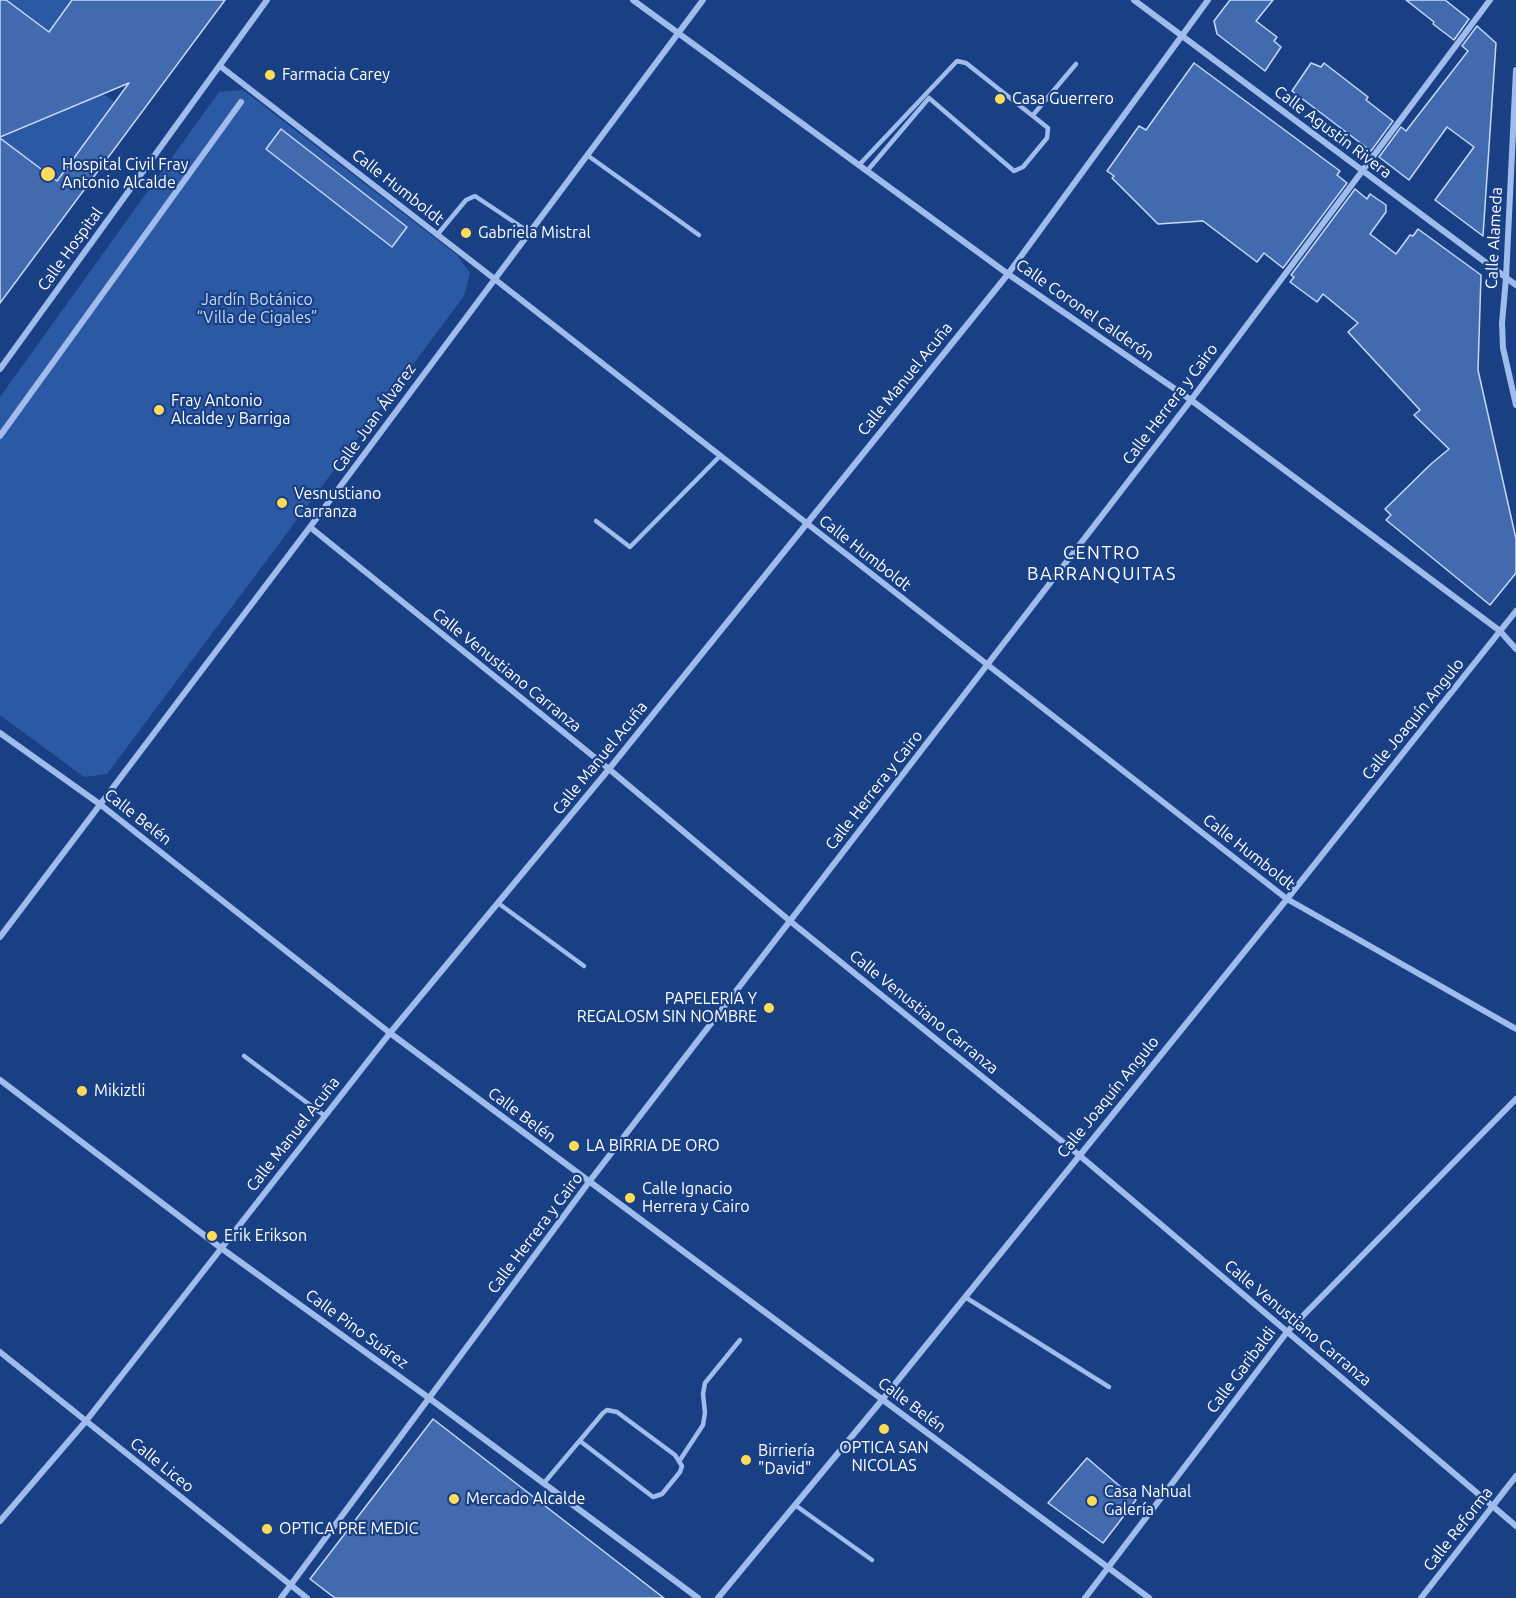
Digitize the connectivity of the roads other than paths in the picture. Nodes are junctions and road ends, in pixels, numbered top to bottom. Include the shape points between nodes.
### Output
1 (267, 0) edge
2 (633, 0) edge
3 (703, 0) edge
4 (1134, 0) edge
5 (1208, 0) edge
6 (1490, 0) edge
7 (678, 33) junction
8 (1182, 36) junction
9 (1076, 64) dead end
10 (220, 66) junction
11 (1516, 70) edge
12 (927, 97) junction
13 (240, 102) dead end
14 (1033, 115) junction
15 (587, 155) junction
16 (859, 165) junction
17 (867, 171) junction
18 (1362, 171) junction
19 (529, 232) junction
20 (438, 235) junction
21 (699, 235) dead end
22 (1008, 274) junction
23 (1506, 278) junction
24 (494, 279) junction
25 (1516, 285) edge
26 (0, 369) edge
27 (1191, 400) junction
28 (1516, 405) edge
29 (0, 436) edge
30 (720, 456) junction
31 (596, 521) dead end
32 (806, 524) junction
33 (310, 527) junction
34 (1516, 611) edge
35 (1500, 631) junction
36 (1516, 649) edge
37 (986, 665) junction
38 (0, 733) edge
39 (609, 770) junction
40 (101, 805) junction
41 (1287, 899) junction
42 (498, 903) junction
43 (790, 921) junction
44 (0, 937) edge
45 (584, 966) dead end
46 (1516, 1029) edge
47 (390, 1033) junction
48 (244, 1056) dead end
49 (0, 1080) edge
50 (1516, 1099) edge
51 (324, 1116) junction
52 (1079, 1155) junction
53 (590, 1182) junction
54 (221, 1248) junction
55 (964, 1297) junction
56 (1287, 1332) junction
57 (740, 1340) dead end
58 (0, 1352) edge
59 (1109, 1387) dead end
60 (429, 1398) junction
61 (882, 1400) junction
62 (86, 1421) junction
63 (580, 1441) junction
64 (680, 1460) junction
65 (1516, 1476) edge
66 (544, 1484) junction
67 (795, 1505) junction
68 (1492, 1506) junction
69 (0, 1521) edge
70 (1516, 1526) edge
71 (872, 1560) dead end
72 (1107, 1567) junction
73 (291, 1585) junction
74 (281, 1598) edge
75 (308, 1598) edge
76 (698, 1598) edge
77 (718, 1598) edge
78 (1084, 1598) edge
79 (1149, 1598) edge
80 (1421, 1598) edge

1 - 10 street, Calle Hospital
2 - 7 street, Calle Coronel Calderón
3 - 7 street, Calle Juan Álvarez
4 - 8 street, Calle Agustín Rivera
5 - 8 street, Calle Manuel Acuña
6 - 18 street, Calle Herrera y Cairo
7 - 15 street, Calle Juan Álvarez
7 - 16 street, Calle Coronel Calderón
8 - 18 street, Calle Agustín Rivera
8 - 22 street, Calle Manuel Acuña
9 - 14 lane
10 - 20 street, Calle Humboldt
10 - 26 street, Calle Hospital
11 - 23 street, Calle Alameda
12 - 14 lane via 953,64 962,61
12 - 14 lane via 1014,171 1023,167 1049,133
12 - 16 lane
12 - 17 lane
13 - 29 street
15 - 19 street, Calle Juan Álvarez
15 - 21 lane
16 - 17 street, Calle Coronel Calderón
17 - 22 street, Calle Coronel Calderón
18 - 23 street, Calle Agustín Rivera
18 - 27 street, Calle Herrera y Cairo
19 - 20 lane via 474,196 466,200
19 - 24 street, Calle Juan Álvarez
20 - 24 street, Calle Humboldt
22 - 27 street, Calle Coronel Calderón
22 - 32 street, Calle Manuel Acuña
23 - 25 street, Calle Agustín Rivera
23 - 28 street, Calle Alameda via 1503,348
24 - 30 street, Calle Humboldt
24 - 33 street, Calle Juan Álvarez
27 - 35 street, Calle Coronel Calderón
27 - 37 street, Calle Herrera y Cairo
30 - 31 lane via 630,546
30 - 32 street, Calle Humboldt
32 - 37 street, Calle Humboldt
32 - 39 street, Calle Manuel Acuña
33 - 39 street, Calle Venustiano Carranza
33 - 40 street, Calle Juan Álvarez
34 - 35 street, Calle Joaquín Angulo
35 - 36 street, Calle Coronel Calderón
35 - 41 street, Calle Joaquín Angulo
37 - 41 street, Calle Humboldt
37 - 43 street, Calle Herrera y Cairo
38 - 40 street, Calle Belén
39 - 42 street, Calle Manuel Acuña
39 - 43 street, Calle Venustiano Carranza
40 - 44 street, Calle Juan Álvarez
40 - 47 street, Calle Belén
41 - 46 street, Calle Humboldt
41 - 52 street, Calle Joaquín Angulo
42 - 45 lane
42 - 47 street, Calle Manuel Acuña
43 - 52 street, Calle Venustiano Carranza
43 - 53 street, Calle Herrera y Cairo
47 - 51 street, Calle Manuel Acuña
47 - 53 street, Calle Belén
48 - 51 lane
49 - 54 street, Calle Pino Suárez
50 - 56 street, Calle Garibaldi
51 - 54 street, Calle Manuel Acuña
52 - 55 street, Calle Joaquín Angulo
52 - 56 street, Calle Venustiano Carranza
53 - 60 street, Calle Herrera y Cairo
53 - 61 street, Calle Belén
54 - 60 street, Calle Pino Suárez
54 - 62 street, Calle Manuel Acuña
55 - 59 lane
55 - 61 street, Calle Joaquín Angulo
56 - 68 street, Calle Venustiano Carranza
56 - 72 street, Calle Garibaldi
57 - 64 lane via 705,1383 703,1425
58 - 62 street, Calle Liceo
60 - 66 street, Calle Pino Suárez
60 - 73 street, Calle Herrera y Cairo
61 - 67 street, Calle Joaquín Angulo
61 - 72 street, Calle Belén
62 - 69 street, Calle Manuel Acuña
62 - 73 street, Calle Liceo
63 - 64 lane via 603,1413 612,1410
63 - 64 lane via 653,1497 662,1494 680,1472
63 - 66 lane
65 - 68 street, Calle Reforma
66 - 76 street, Calle Pino Suárez
67 - 71 lane
67 - 77 street, Calle Joaquín Angulo
68 - 70 street, Calle Venustiano Carranza
68 - 80 street, Calle Reforma
72 - 78 street, Calle Garibaldi
72 - 79 street, Calle Belén
73 - 74 street, Calle Herrera y Cairo
73 - 75 street, Calle Liceo

